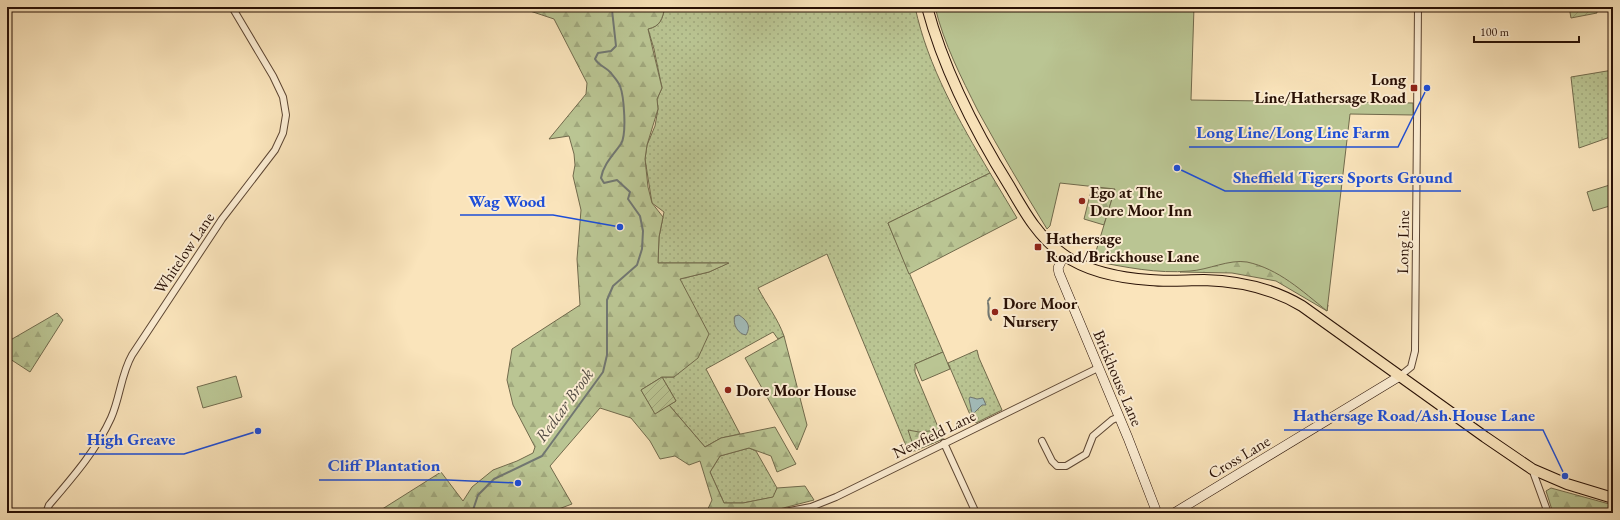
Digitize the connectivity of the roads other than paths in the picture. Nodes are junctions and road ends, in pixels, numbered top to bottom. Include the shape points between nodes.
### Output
1 (232, 7) edge
2 (927, 7) edge
3 (1418, 7) edge
4 (1064, 255) junction
5 (1098, 368) junction
6 (1400, 376) junction
7 (1119, 417) junction
8 (1042, 441) dead end
9 (944, 443) junction
10 (1532, 468) junction
11 (1613, 498) edge
12 (46, 513) edge
13 (779, 513) edge
14 (976, 513) edge
15 (1157, 513) edge
16 (1174, 513) edge
17 (1548, 513) edge

1 - 12 street, Whitelow Lane via 283,97 286,115 283,133 275,150 222,219 132,354 126,365 115,407 106,429 90,455 49,505
2 - 4 main road via 937,44 950,74 998,168 1034,227
3 - 6 street, Long Line via 1415,352 1411,367
4 - 5 street, Brickhouse Lane via 1058,268 1059,273
4 - 6 main road via 1089,268 1117,276 1150,280 1233,282 1272,291 1302,306
5 - 7 street, Brickhouse Lane
5 - 9 street, Newfield Lane
6 - 10 main road via 1484,437
6 - 16 street, Cross Lane
7 - 8 street via 1093,436 1086,454 1066,466 1057,466 1052,461
7 - 15 street, Brickhouse Lane
9 - 13 street, Newfield Lane via 822,504
9 - 14 street
10 - 11 main road via 1567,484
10 - 17 street

